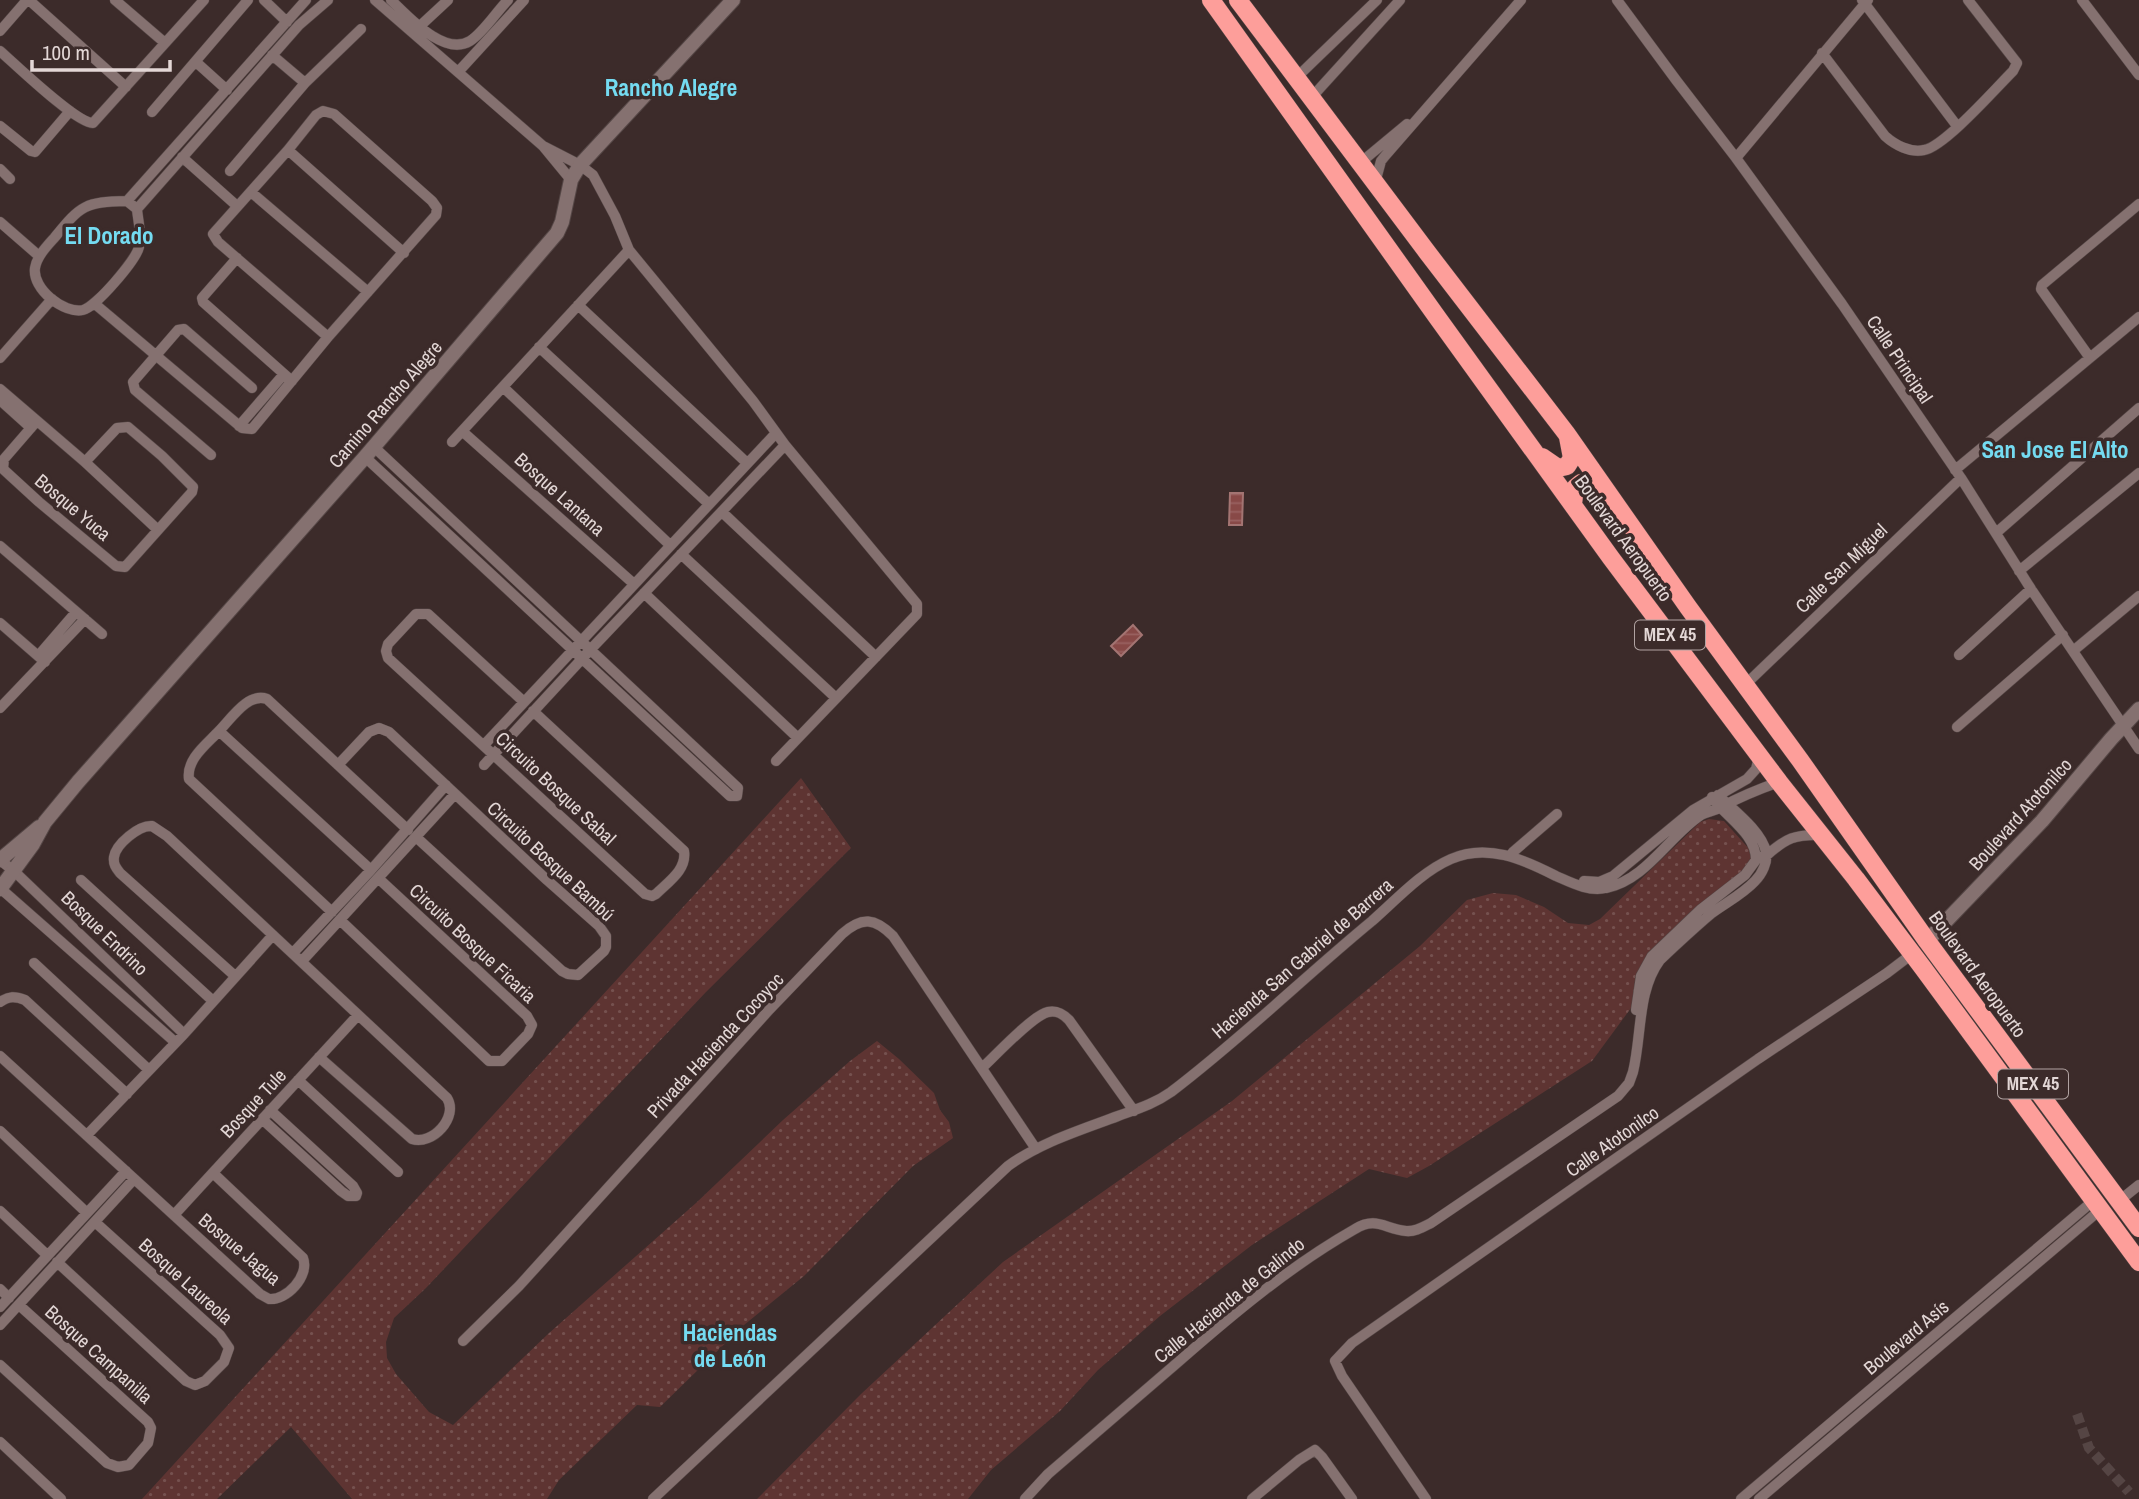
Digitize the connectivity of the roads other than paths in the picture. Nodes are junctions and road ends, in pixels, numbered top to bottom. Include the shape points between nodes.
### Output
1 (28, 0) edge
2 (115, 0) edge
3 (202, 0) edge
4 (248, 0) edge
5 (264, 0) edge
6 (306, 0) edge
7 (375, 0) edge
8 (391, 0) edge
9 (448, 0) edge
10 (508, 0) edge
11 (524, 0) edge
12 (733, 0) edge
13 (1211, 0) edge
14 (1238, 0) edge
15 (1377, 0) edge
16 (1400, 0) edge
17 (1521, 0) edge
18 (1617, 0) edge
19 (1968, 0) edge
20 (2082, 0) edge
21 (326, 1) edge
22 (1865, 1) edge
23 (287, 22) junction
24 (420, 26) junction
25 (361, 29) dead end
26 (0, 30) edge
27 (165, 43) junction
28 (0, 51) edge
29 (1822, 53) junction
30 (272, 55) junction
31 (196, 62) junction
32 (459, 71) junction
33 (2139, 75) edge
34 (1296, 78) junction
35 (305, 83) junction
36 (126, 87) junction
37 (227, 90) junction
38 (1311, 97) junction
39 (1424, 110) junction
40 (70, 111) junction
41 (152, 112) dead end
42 (0, 125) edge
43 (1957, 126) junction
44 (543, 146) junction
45 (288, 150) junction
46 (182, 158) junction
47 (1736, 158) junction
48 (1360, 163) junction
49 (580, 165) junction
50 (0, 169) edge
51 (230, 171) dead end
52 (10, 179) dead end
53 (571, 180) junction
54 (1375, 184) junction
55 (250, 192) junction
56 (127, 201) junction
57 (2139, 204) edge
58 (237, 206) junction
59 (137, 209) junction
60 (0, 222) edge
61 (629, 250) junction
62 (404, 253) junction
63 (39, 257) junction
64 (237, 258) junction
65 (368, 292) junction
66 (52, 299) junction
67 (95, 304) junction
68 (578, 305) junction
69 (2139, 317) edge
70 (328, 337) junction
71 (539, 347) junction
72 (156, 357) junction
73 (0, 358) edge
74 (2090, 358) junction
75 (288, 378) junction
76 (503, 387) junction
77 (252, 388) dead end
78 (0, 389) edge
79 (0, 400) edge
80 (2139, 408) edge
81 (34, 425) junction
82 (239, 426) junction
83 (462, 430) junction
84 (776, 433) junction
85 (1566, 433) junction
86 (452, 442) dead end
87 (785, 445) junction
88 (1529, 445) junction
89 (370, 452) junction
90 (211, 455) dead end
91 (85, 463) junction
92 (747, 463) junction
93 (2139, 473) edge
94 (1958, 474) junction
95 (1615, 501) junction
96 (709, 503) junction
97 (1573, 504) junction
98 (722, 512) junction
99 (158, 530) junction
100 (1996, 533) junction
101 (670, 545) junction
102 (0, 546) edge
103 (681, 554) junction
104 (2019, 571) junction
105 (634, 584) junction
106 (2031, 589) junction
107 (644, 593) junction
108 (2139, 596) edge
109 (80, 615) junction
110 (0, 623) edge
111 (102, 634) dead end
112 (2063, 635) junction
113 (581, 640) junction
114 (572, 649) junction
115 (591, 649) junction
116 (2073, 651) junction
117 (1959, 655) dead end
118 (876, 657) junction
119 (582, 658) junction
120 (41, 659) junction
121 (1746, 684) junction
122 (836, 698) junction
123 (524, 702) junction
124 (0, 708) edge
125 (2139, 709) edge
126 (533, 711) junction
127 (2124, 725) junction
128 (1957, 727) dead end
129 (219, 731) junction
130 (798, 738) junction
131 (484, 745) junction
132 (2139, 749) edge
133 (494, 754) junction
134 (1760, 756) junction
135 (776, 761) dead end
136 (338, 765) junction
137 (484, 765) dead end
138 (1779, 782) junction
139 (446, 785) junction
140 (455, 794) junction
141 (1715, 796) junction
142 (1723, 806) junction
143 (1557, 814) dead end
144 (46, 822) junction
145 (408, 830) junction
146 (1822, 835) junction
147 (416, 837) junction
148 (1654, 842) junction
149 (1661, 850) junction
150 (1508, 854) junction
151 (1761, 855) junction
152 (0, 860) edge
153 (14, 870) junction
154 (375, 874) junction
155 (81, 880) dead end
156 (0, 888) edge
157 (336, 916) junction
158 (273, 936) junction
159 (1927, 941) junction
160 (293, 953) junction
161 (1912, 954) junction
162 (302, 961) junction
163 (34, 962) dead end
164 (235, 976) junction
165 (213, 1000) junction
166 (0, 1002) edge
167 (358, 1015) junction
168 (184, 1034) junction
169 (175, 1042) junction
170 (0, 1056) edge
171 (319, 1057) junction
172 (983, 1068) junction
173 (149, 1070) junction
174 (298, 1080) junction
175 (127, 1094) junction
176 (270, 1110) junction
177 (1134, 1111) junction
178 (262, 1119) junction
179 (0, 1131) edge
180 (87, 1135) junction
181 (1036, 1149) junction
182 (398, 1172) dead end
183 (213, 1173) junction
184 (130, 1175) junction
185 (2139, 1185) edge
186 (2119, 1201) junction
187 (2097, 1206) junction
188 (0, 1211) edge
189 (87, 1213) junction
190 (174, 1215) junction
191 (95, 1222) junction
192 (2139, 1228) edge
193 (47, 1255) junction
194 (57, 1262) junction
195 (2139, 1262) edge
196 (0, 1289) edge
197 (9, 1297) junction
198 (19, 1305) junction
199 (0, 1307) edge
200 (0, 1325) edge
201 (463, 1340) dead end
202 (0, 1365) edge
203 (1833, 1428) junction
204 (0, 1442) edge
205 (61, 1499) edge
206 (653, 1499) edge
207 (1025, 1499) edge
208 (1252, 1499) edge
209 (1352, 1499) edge
210 (1426, 1499) edge
211 (1741, 1499) edge
212 (1759, 1499) edge

1 - 26 street
1 - 36 street
2 - 27 street
3 - 27 street
4 - 31 street
5 - 23 street
6 - 23 street
7 - 32 street
8 - 24 street
9 - 24 street
10 - 24 street via 468,42 443,42
11 - 32 street
12 - 49 street, Camino Rancho Alegre
13 - 88 highway, Boulevard Aeropuerto / MEX 45
14 - 34 highway, Boulevard Aeropuerto / MEX 45
15 - 34 street
16 - 38 street
17 - 39 street
18 - 47 street, Calle Principal
19 - 43 street via 2017,63
20 - 33 street
21 - 30 street
22 - 29 street
22 - 43 street
23 - 37 street
25 - 35 street
27 - 36 street
28 - 40 street
29 - 43 street via 1885,136 1900,146 1913,150 1933,147
29 - 47 street
30 - 35 street
30 - 46 street
31 - 37 street
31 - 41 street
32 - 44 street
34 - 38 highway, Boulevard Aeropuerto / MEX 45
35 - 51 street
36 - 40 street via 93,123
37 - 56 street
38 - 48 highway, Boulevard Aeropuerto / MEX 45
39 - 48 street
39 - 54 street via 1381,161
40 - 42 street via 35,152
44 - 49 street
44 - 53 street
45 - 55 street
45 - 62 street
45 - 62 street via 316,115 330,113 422,192 435,205 436,215
46 - 58 street
46 - 59 street
47 - 94 street, Calle Principal
48 - 54 highway, Boulevard Aeropuerto / MEX 45
49 - 53 street, Camino Rancho Alegre
49 - 61 street via 601,188
50 - 52 street
53 - 89 street, Camino Rancho Alegre via 558,233
54 - 85 highway, Boulevard Aeropuerto / MEX 45
55 - 58 street
55 - 65 street
56 - 59 street
56 - 63 street via 85,206
57 - 74 street via 2042,285
58 - 64 street via 213,234
59 - 67 street via 140,243 135,256
60 - 63 street
61 - 68 street
61 - 84 street
62 - 65 street
63 - 66 street via 35,275
64 - 70 street
64 - 75 street via 203,302
65 - 70 street
66 - 67 street via 77,310
66 - 73 street
67 - 72 street
68 - 71 street
68 - 92 street
69 - 74 street, Calle San Miguel
70 - 75 street
71 - 76 street
71 - 96 street
72 - 77 street via 178,330 184,329
72 - 82 street
72 - 90 street via 133,382 134,388
74 - 94 street, Calle San Miguel
75 - 82 street
75 - 82 street via 252,429
76 - 83 street
76 - 101 street
78 - 81 street, Bosque Yuca
79 - 81 street, Bosque Yuca
80 - 100 street
81 - 91 street, Bosque Yuca
81 - 99 street, Bosque Yuca via 4,459 4,469 39,502 123,568
83 - 86 street
83 - 105 street, Bosque Lantana
84 - 87 street
84 - 92 street
85 - 88 highway via 1572,458 1563,468
85 - 95 highway, Boulevard Aeropuerto / MEX 45
87 - 98 street
87 - 118 street via 917,604 917,614
88 - 97 highway, Boulevard Aeropuerto / MEX 45
89 - 113 street
89 - 114 street
89 - 144 street, Camino Rancho Alegre
91 - 99 street, Bosque Yuca
91 - 99 street, Bosque Yuca via 117,428 135,431 193,488
92 - 96 street
93 - 104 street
94 - 100 street, Calle Principal
94 - 121 street, Calle San Miguel
95 - 97 highway via 1581,483 1575,488
95 - 121 highway, Boulevard Aeropuerto / MEX 45
96 - 101 street
97 - 134 highway, Boulevard Aeropuerto / MEX 45
98 - 103 street
98 - 118 street
100 - 104 street, Calle Principal
101 - 105 street
102 - 109 street
103 - 107 street
103 - 122 street
104 - 106 street, Calle Principal
105 - 113 street
106 - 112 street, Calle Principal
106 - 117 street
107 - 115 street
107 - 130 street
108 - 116 street
109 - 111 street
109 - 120 street
110 - 120 street
112 - 116 street, Calle Principal
112 - 128 street
113 - 114 street
113 - 115 street
114 - 119 street
114 - 123 street
115 - 119 street
115 - 119 street via 738,788 737,796 730,796
116 - 127 street, Calle Principal
118 - 122 street
119 - 126 street
120 - 124 street
121 - 159 highway, Boulevard Aeropuerto / MEX 45
122 - 130 street
123 - 131 street
123 - 131 street, Circuito Bosque Sabal via 428,614 416,614 388,644 388,658
125 - 127 street, Boulevard Atotonilco
126 - 133 street
126 - 133 street, Circuito Bosque Sabal via 684,851 683,867 656,894 645,894
127 - 132 street, Calle Principal
127 - 159 street, Boulevard Atotonilco via 2042,821
129 - 136 street, Circuito Bosque Ficaria via 247,702 262,697
129 - 154 street, Circuito Bosque Ficaria
129 - 157 street, Circuito Bosque Ficaria via 191,763 189,779
130 - 135 street
131 - 133 street, Circuito Bosque Sabal
133 - 137 street
134 - 138 highway, Boulevard Aeropuerto / MEX 45
134 - 141 street via 1748,779
136 - 139 street, Circuito Bosque Bambú via 369,732 379,728
136 - 145 street
138 - 142 street
138 - 146 highway, Boulevard Aeropuerto / MEX 45
139 - 140 street, Circuito Bosque Bambú
139 - 145 street
140 - 147 street
140 - 147 street, Circuito Bosque Bambú via 603,931 604,951 578,975 562,971
141 - 142 street
141 - 148 street
142 - 149 street via 1703,814
142 - 151 street via 1737,812 1753,830 1766,850
143 - 150 street
144 - 152 street
144 - 153 street
145 - 154 street
146 - 151 street, Calle Hacienda de Galindo via 1788,838
146 - 161 highway, Boulevard Aeropuerto / MEX 45
147 - 154 street
148 - 149 street
148 - 150 street via 1599,882 1574,879 1540,862
149 - 150 street via 1626,881 1601,889 1583,887
150 - 177 street, Hacienda San Gabriel de Barrera via 1463,855 1439,866 1211,1060 1168,1093
151 - 207 street, Calle Hacienda de Galindo via 1764,869 1757,880 1710,909 1646,965 1638,988 1637,1028 1616,1090 1584,1118 1430,1223 1413,1231 1369,1223 1325,1246 1223,1323
152 - 153 street, Bosque Endrino
153 - 156 street
153 - 168 street, Bosque Endrino
154 - 157 street
154 - 157 street, Circuito Bosque Ficaria via 527,1016 532,1025 528,1034 502,1061 489,1061
155 - 165 street
156 - 169 street, Bosque Endrino
157 - 160 street
157 - 162 street
158 - 160 street
158 - 164 street
158 - 164 street via 158,829 140,828 117,849 114,861 120,873
159 - 186 highway, Boulevard Aeropuerto / MEX 45
160 - 162 street
161 - 187 highway, Boulevard Aeropuerto / MEX 45
161 - 210 street, Calle Atotonilco via 1352,1343 1335,1361
162 - 167 street
163 - 173 street
164 - 165 street
165 - 168 street
166 - 175 street via 13,996 25,1000
167 - 171 street, Bosque Tule
167 - 171 street via 447,1098 451,1109 446,1122 425,1141 412,1139
168 - 169 street
169 - 173 street
170 - 180 street
171 - 174 street, Bosque Tule
172 - 177 street via 1041,1016 1060,1013
172 - 181 street, Privada Hacienda Cocoyoc
172 - 201 street, Privada Hacienda Cocoyoc via 893,936 871,921 856,924 769,1010 519,1286
173 - 175 street
174 - 176 street, Bosque Tule
174 - 182 street
175 - 180 street
176 - 178 street, Bosque Tule
176 - 178 street via 353,1186 356,1196 341,1191
177 - 181 street, Hacienda San Gabriel de Barrera
178 - 183 street, Bosque Tule
179 - 189 street
180 - 184 street, Bosque Jagua
181 - 206 street, Hacienda San Gabriel de Barrera via 1008,1166
183 - 190 street, Bosque Tule
183 - 190 street, Bosque Jagua via 298,1252 305,1263 301,1279 281,1298 269,1299
184 - 189 street
184 - 190 street, Bosque Jagua
184 - 191 street
185 - 186 street
186 - 192 highway, Boulevard Aeropuerto / MEX 45
187 - 195 highway, Boulevard Aeropuerto / MEX 45
187 - 203 street, Boulevard Asís
188 - 193 street
189 - 193 street
191 - 194 street
191 - 194 street, Bosque Laureola via 220,1335 229,1348 224,1362 201,1384 186,1381
193 - 197 street
194 - 198 street
196 - 197 street
197 - 199 street
198 - 200 street
198 - 202 street, Bosque Campanilla via 148,1422 148,1443 129,1465 107,1464
203 - 211 street, Boulevard Asís
203 - 212 street, Boulevard Asís
204 - 205 street
208 - 209 street via 1315,1450

